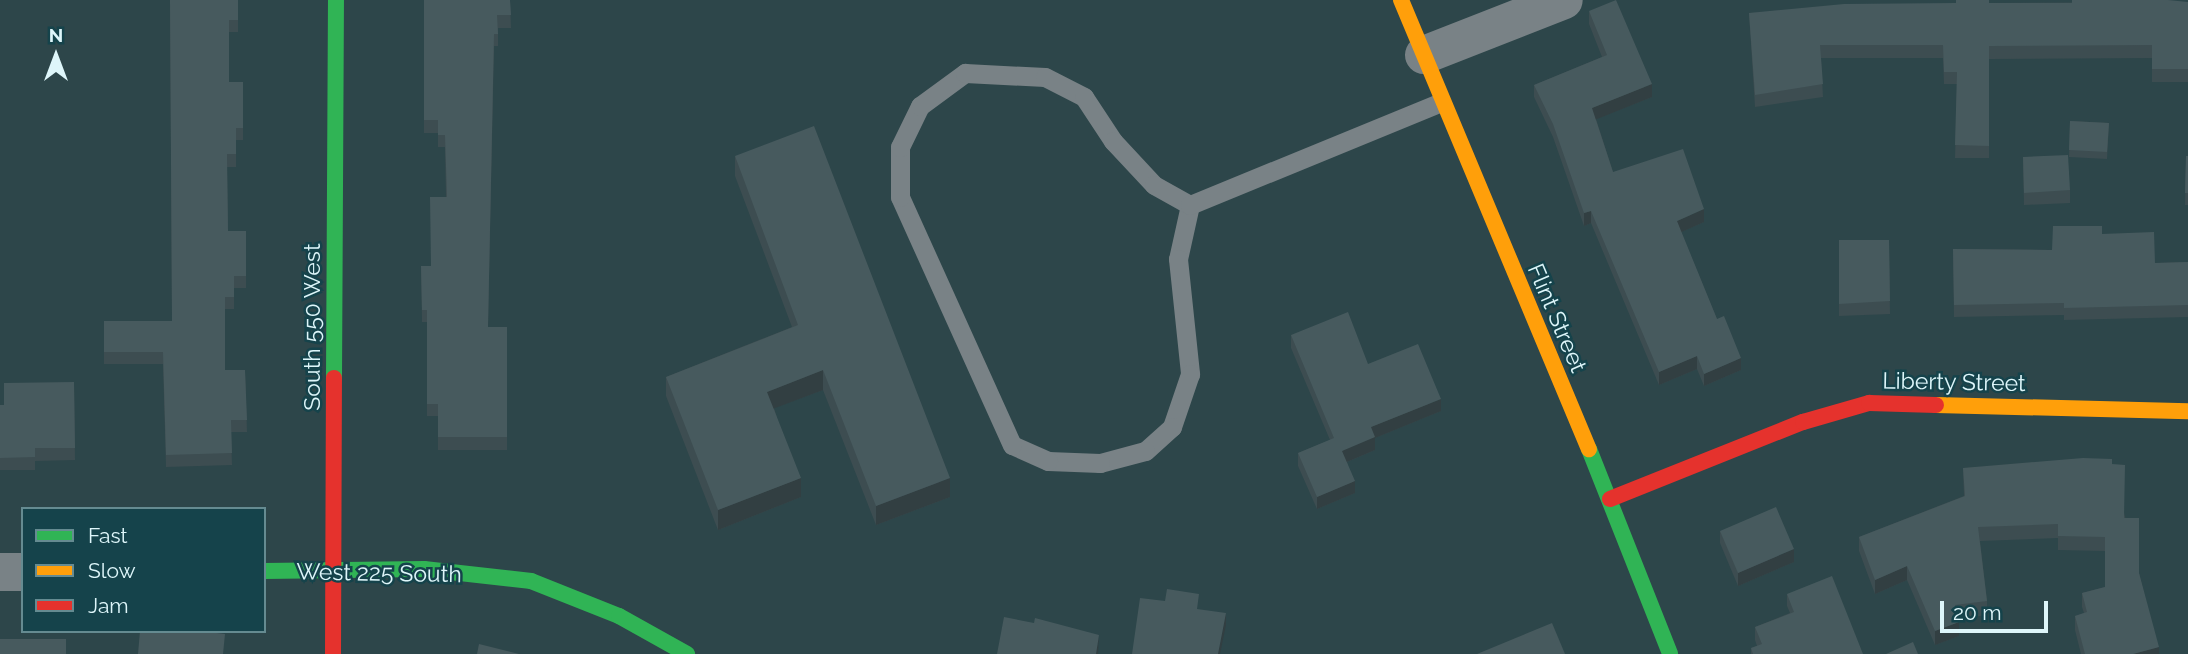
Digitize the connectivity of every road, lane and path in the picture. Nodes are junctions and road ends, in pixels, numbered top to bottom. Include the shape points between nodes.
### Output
1 (336, 0) edge
2 (1401, 0) edge
3 (1564, 0) edge
4 (1424, 55) junction
5 (1441, 102) junction
6 (1190, 205) junction
7 (2188, 411) edge
8 (1610, 499) junction
9 (333, 570) junction
10 (266, 571) edge
11 (0, 572) edge
12 (21, 572) edge
13 (333, 654) edge
14 (687, 654) edge
15 (1670, 654) edge

1 - 9 street, South 550 West
2 - 4 street, Flint Street
3 - 4 street
4 - 5 street, Flint Street
5 - 6 lane
5 - 8 street, Flint Street
6 - 6 lane via 1178,260 1190,374 1172,427 1144,451 1100,463 1048,461 1012,444 900,197 900,147 920,106 965,73 1045,77 1084,97 1113,141 1154,185
7 - 8 street, Liberty Street via 1869,403 1804,422
8 - 15 street, Flint Street
9 - 10 street, West 225 South
9 - 13 street, South 550 West
9 - 14 street, West 225 South via 424,569 531,581 619,616
11 - 12 street

